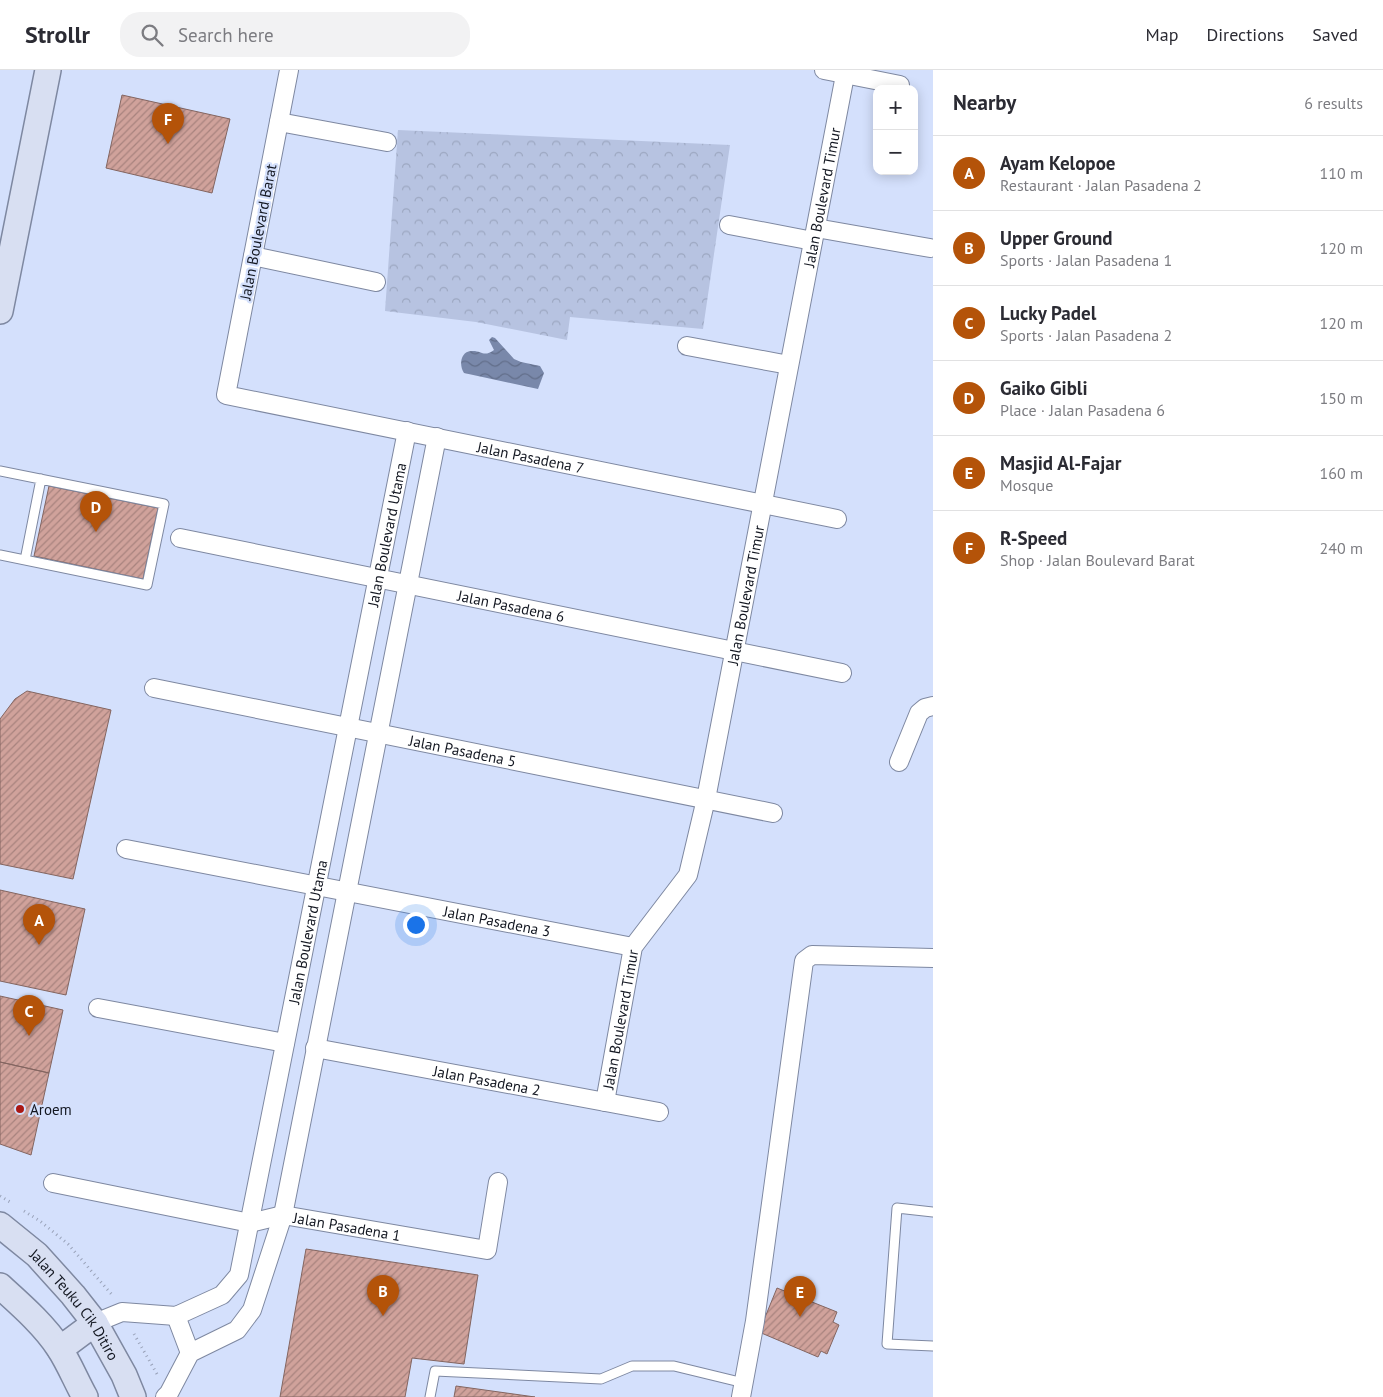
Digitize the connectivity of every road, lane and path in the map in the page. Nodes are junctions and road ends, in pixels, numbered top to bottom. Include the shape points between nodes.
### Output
1 (48, 70) edge
2 (289, 70) edge
3 (824, 70) edge
4 (846, 72) edge
5 (900, 84) dead end
6 (279, 122) junction
7 (387, 142) dead end
8 (729, 225) dead end
9 (814, 234) junction
10 (930, 248) dead end
11 (253, 256) junction
12 (376, 282) dead end
13 (0, 311) edge
14 (686, 346) dead end
15 (789, 365) junction
16 (226, 395) joint
17 (407, 432) junction
18 (437, 438) junction
19 (0, 471) edge
20 (41, 479) junction
21 (762, 504) junction
22 (837, 519) dead end
23 (180, 538) dead end
24 (0, 555) edge
25 (24, 560) junction
26 (377, 578) junction
27 (408, 585) junction
28 (734, 651) junction
29 (842, 673) dead end
30 (154, 688) dead end
31 (933, 706) edge
32 (348, 727) junction
33 (378, 733) junction
34 (899, 762) dead end
35 (706, 800) junction
36 (773, 813) dead end
37 (126, 849) dead end
38 (316, 886) junction
39 (346, 892) junction
40 (633, 947) junction
41 (933, 958) edge
42 (98, 1008) dead end
43 (285, 1043) junction
44 (315, 1048) junction
45 (605, 1102) junction
46 (660, 1112) dead end
47 (498, 1182) dead end
48 (53, 1183) dead end
49 (933, 1212) edge
50 (283, 1215) junction
51 (250, 1223) junction
52 (0, 1225) edge
53 (0, 1286) edge
54 (176, 1316) junction
55 (95, 1323) junction
56 (933, 1346) edge
57 (60, 1349) junction
58 (190, 1353) junction
59 (743, 1390) edge
60 (85, 1397) edge
61 (134, 1397) edge
62 (165, 1397) edge
63 (430, 1397) edge

1 - 13 main road
2 - 6 street, Jalan Boulevard Barat
3 - 4 street
4 - 5 street
4 - 9 street, Jalan Boulevard Timur
6 - 7 street
6 - 11 street, Jalan Boulevard Barat
8 - 9 street
9 - 10 street
9 - 15 street, Jalan Boulevard Timur
11 - 12 street
11 - 16 street, Jalan Boulevard Barat
14 - 15 street
15 - 21 street, Jalan Boulevard Timur
16 - 17 street, Jalan Pasadena 7
17 - 18 street, Jalan Pasadena 7
17 - 26 street, Jalan Boulevard Utama
18 - 21 street, Jalan Pasadena 7
18 - 27 street, Jalan Boulevard Utama
19 - 20 lane
20 - 25 lane
20 - 25 lane via 164,504 147,585
21 - 22 street, Jalan Pasadena 7
21 - 28 street, Jalan Boulevard Timur
23 - 26 street, Jalan Pasadena 6
24 - 25 lane
26 - 27 street, Jalan Pasadena 6
26 - 32 street, Jalan Boulevard Utama
27 - 28 street, Jalan Pasadena 6
27 - 33 street, Jalan Boulevard Utama
28 - 29 street, Jalan Pasadena 6
28 - 35 street, Jalan Boulevard Timur
30 - 32 street, Jalan Pasadena 5
31 - 34 street via 920,714
32 - 33 street, Jalan Pasadena 5
32 - 38 street, Jalan Boulevard Utama
33 - 35 street, Jalan Pasadena 5
33 - 39 street, Jalan Boulevard Utama
35 - 36 street, Jalan Pasadena 5
35 - 40 street, Jalan Boulevard Timur via 688,875
37 - 38 street, Jalan Pasadena 3
38 - 39 street, Jalan Pasadena 3
38 - 43 street, Jalan Boulevard Utama
39 - 40 street, Jalan Pasadena 3
39 - 44 street, Jalan Boulevard Utama
40 - 45 street, Jalan Boulevard Timur
41 - 59 street via 812,955 804,960
42 - 43 street
43 - 51 street, Jalan Boulevard Utama
44 - 45 street, Jalan Pasadena 2
44 - 50 street, Jalan Boulevard Utama
45 - 46 street, Jalan Pasadena 2
47 - 50 street, Jalan Pasadena 1 via 487,1250
48 - 51 street, Jalan Pasadena 1
49 - 56 lane via 897,1208 887,1344
50 - 51 street, Jalan Pasadena 1
50 - 58 street, Jalan Boulevard Utama via 252,1310 237,1330
51 - 54 street, Jalan Boulevard Utama via 239,1275 222,1296
52 - 55 main road, Jalan Teuku Cik Ditiro via 36,1255
53 - 57 main road
54 - 55 street, Jalan Boulevard Utama via 122,1312
54 - 58 street
55 - 57 main road
55 - 61 main road, Jalan Teuku Cik Ditiro
57 - 60 main road
58 - 62 street
59 - 63 lane via 674,1366 632,1366 601,1379 435,1371

